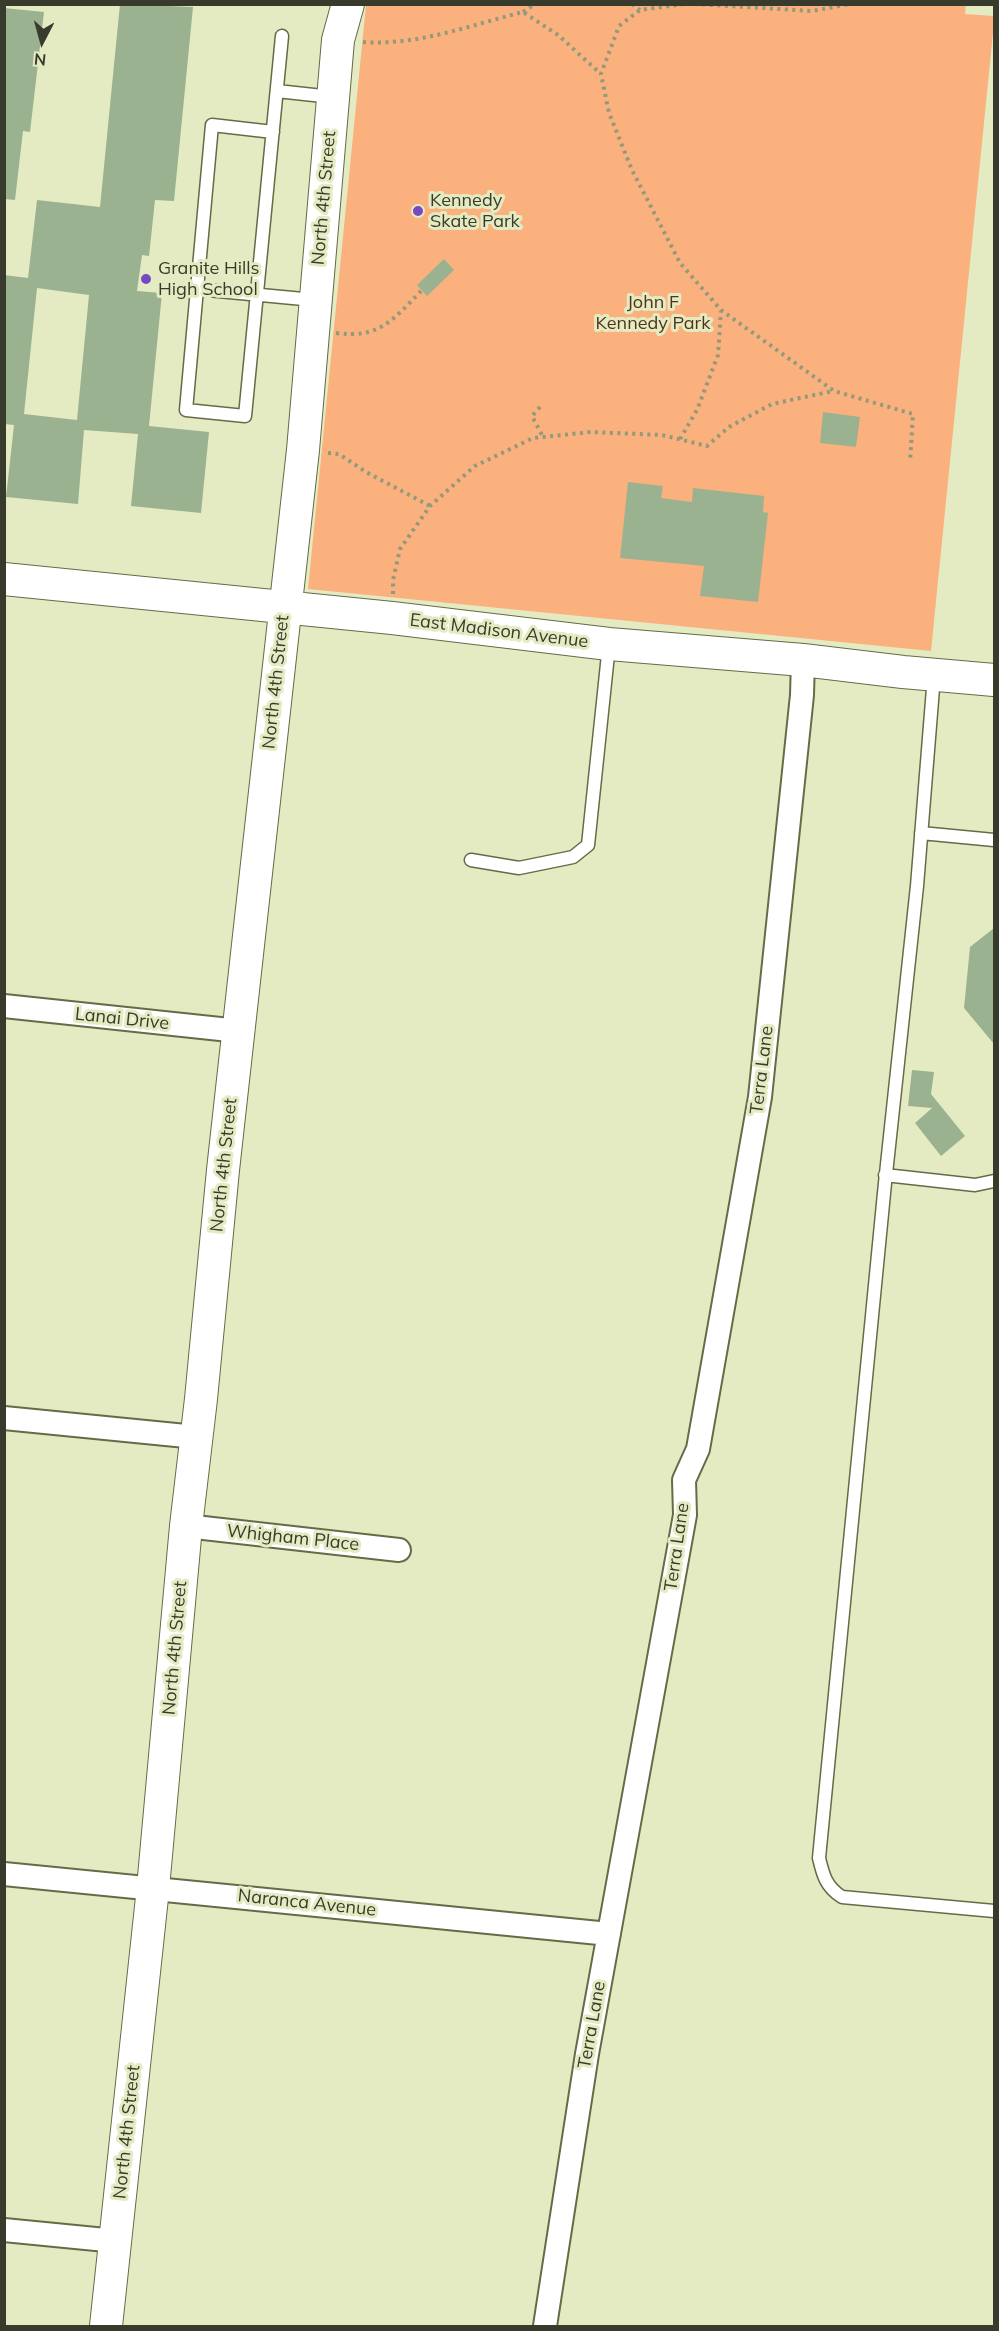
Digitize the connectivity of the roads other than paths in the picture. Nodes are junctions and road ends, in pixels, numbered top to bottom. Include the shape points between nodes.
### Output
1 (348, 4) edge
2 (282, 36) dead end
3 (277, 91) junction
4 (333, 97) junction
5 (273, 132) junction
6 (197, 289) junction
7 (256, 294) junction
8 (316, 300) junction
9 (4, 579) edge
10 (284, 608) junction
11 (609, 644) junction
12 (803, 660) junction
13 (934, 674) junction
14 (994, 680) edge
15 (921, 833) junction
16 (994, 840) edge
17 (471, 860) dead end
18 (4, 1006) edge
19 (239, 1031) junction
20 (885, 1175) junction
21 (994, 1181) edge
22 (4, 1418) edge
23 (196, 1437) junction
24 (186, 1526) junction
25 (399, 1550) dead end
26 (4, 1874) edge
27 (153, 1888) junction
28 (994, 1911) edge
29 (609, 1934) junction
30 (4, 2230) edge
31 (116, 2241) junction
32 (106, 2326) edge
33 (545, 2326) edge

1 - 4 street, North 4th Street via 338,40
2 - 3 lane
3 - 4 lane
3 - 5 lane
4 - 8 street, North 4th Street
5 - 6 lane via 212,125
5 - 7 lane
6 - 7 lane
6 - 7 lane via 186,410 245,416
7 - 8 lane
8 - 10 street, North 4th Street
9 - 10 street, East Madison Avenue
10 - 11 street, East Madison Avenue
10 - 19 street, North 4th Street
11 - 12 street, East Madison Avenue
11 - 17 lane via 588,844 573,856 519,868
12 - 13 street, East Madison Avenue
12 - 29 street, Terra Lane via 760,1097 698,1449 684,1480 686,1515
13 - 14 street, East Madison Avenue
13 - 15 lane
15 - 16 lane
15 - 20 lane
18 - 19 street, Lanai Drive
19 - 23 street, North 4th Street
20 - 21 lane via 975,1185
20 - 28 lane via 819,1858 830,1890 842,1897
22 - 23 street
23 - 24 street, North 4th Street
24 - 25 street, Whigham Place
24 - 27 street, North 4th Street
26 - 27 street, Naranca Avenue
27 - 29 street, Naranca Avenue
27 - 31 street, North 4th Street
29 - 33 street, Terra Lane
30 - 31 street
31 - 32 street, North 4th Street

